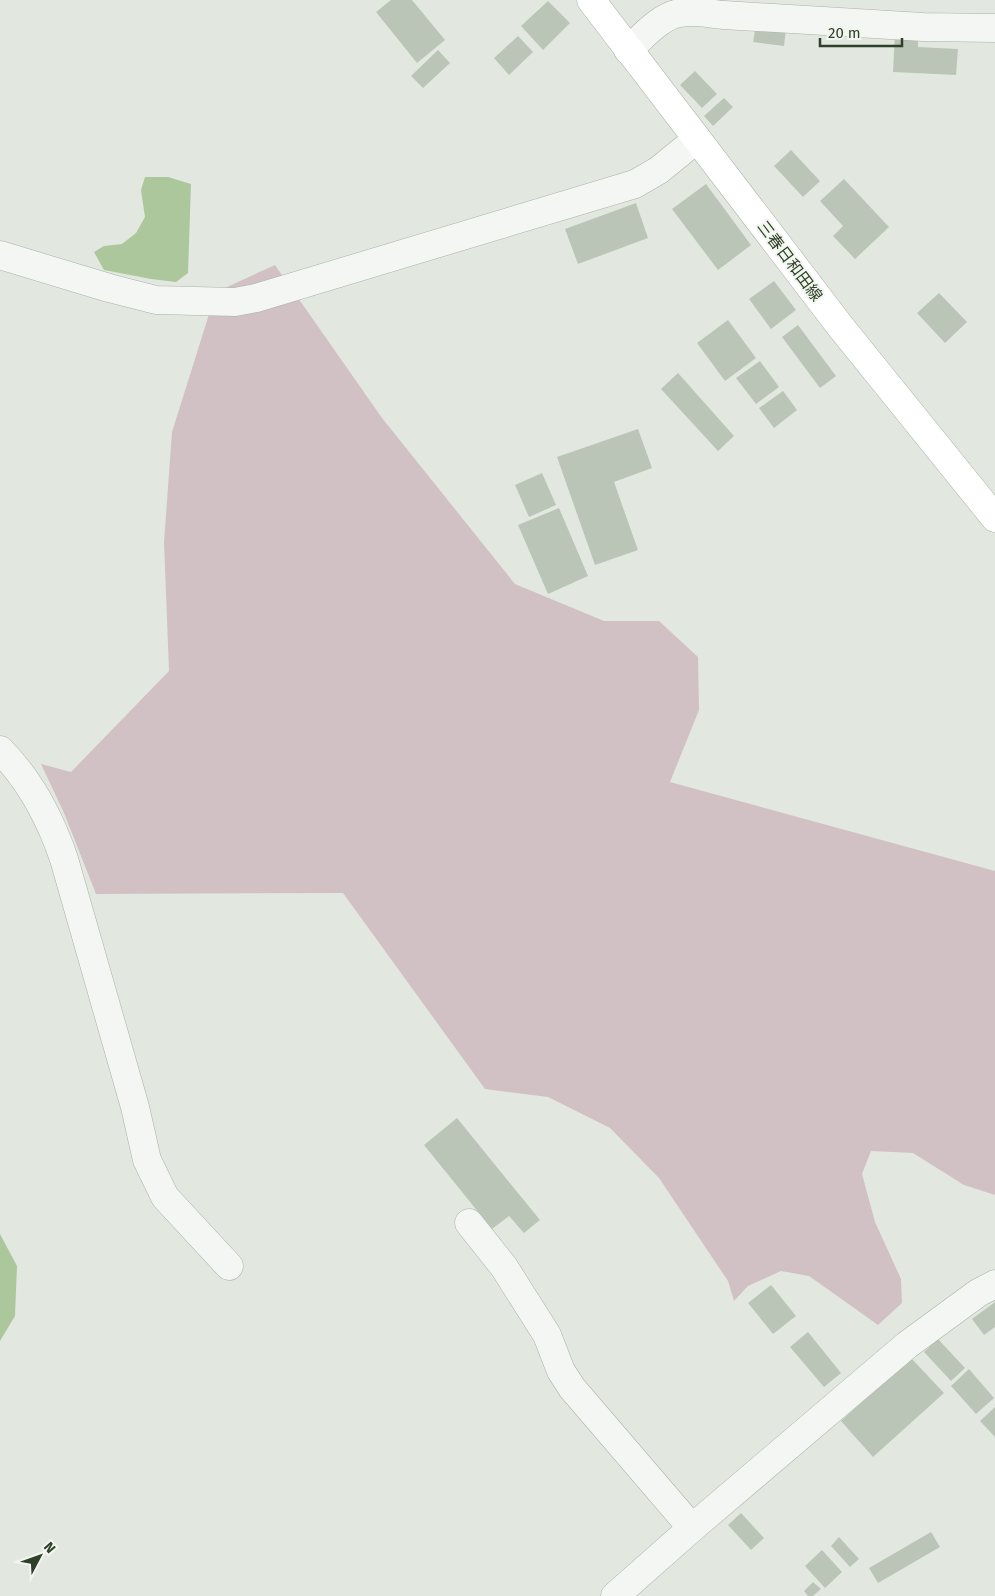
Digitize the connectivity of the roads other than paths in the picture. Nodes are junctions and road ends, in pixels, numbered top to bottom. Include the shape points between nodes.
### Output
1 (591, 0) edge
2 (676, 6) edge
3 (995, 28) edge
4 (628, 50) junction
5 (697, 139) junction
6 (0, 255) edge
7 (995, 518) edge
8 (0, 750) edge
9 (470, 1223) dead end
10 (229, 1266) dead end
11 (995, 1284) edge
12 (692, 1528) junction
13 (615, 1596) edge

1 - 4 main road, 三春日和田線
2 - 3 street via 724,15
2 - 4 street
4 - 5 main road, 三春日和田線
5 - 6 street via 659,170 635,184 235,302 156,300
5 - 7 main road, 三春日和田線 via 840,326
8 - 10 street via 27,781 54,830 135,1107 146,1160 165,1197
9 - 12 street via 504,1267 547,1335 560,1371 572,1388
11 - 12 street via 907,1344
12 - 13 street

